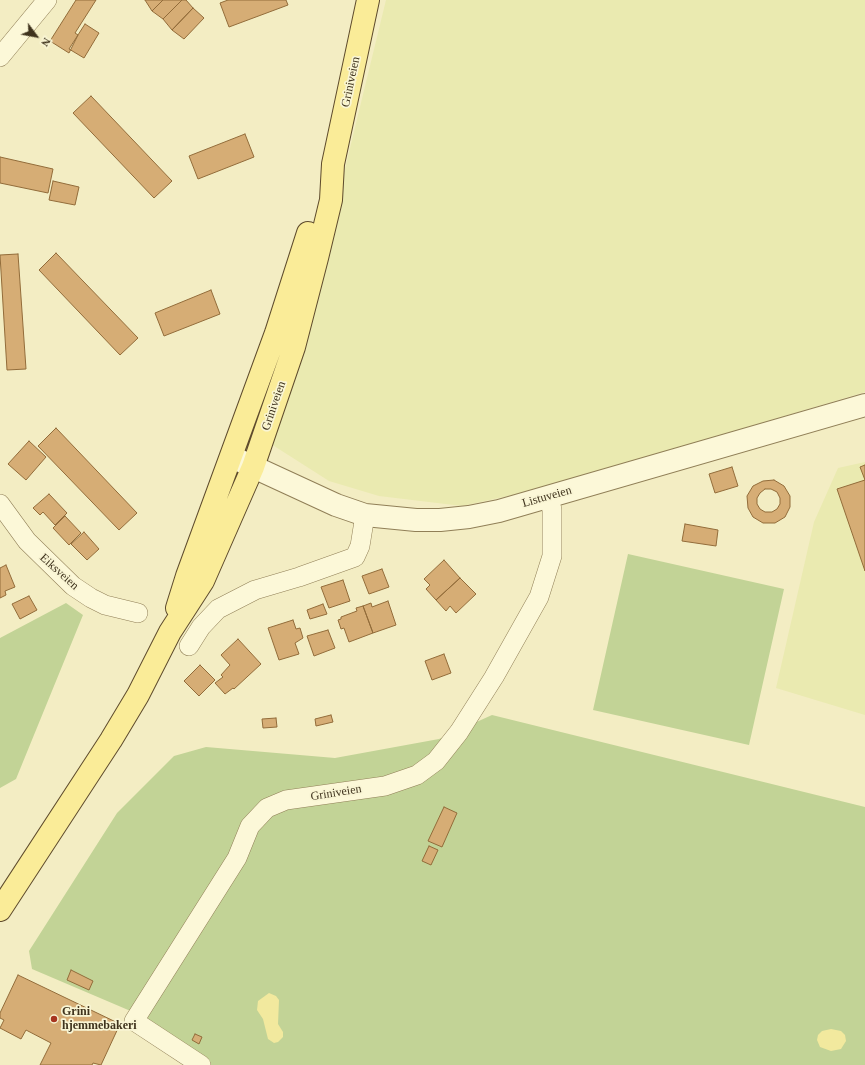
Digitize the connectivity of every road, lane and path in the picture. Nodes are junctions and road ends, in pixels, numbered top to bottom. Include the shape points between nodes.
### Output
1 (47, 0) edge
2 (368, 0) edge
3 (0, 56) edge
4 (333, 164) junction
5 (865, 404) edge
6 (232, 457) junction
7 (253, 467) junction
8 (549, 497) junction
9 (0, 504) edge
10 (365, 515) junction
11 (138, 613) dead end
12 (170, 632) junction
13 (189, 646) dead end
14 (0, 910) edge
15 (201, 1065) edge

1 - 3 street
2 - 4 main road, Griniveien
4 - 6 main road, Griniveien via 318,200 302,257
4 - 7 main road, Griniveien via 331,200 296,339
5 - 8 street, Listuveien
6 - 7 street, Listuveien
6 - 12 main road, Griniveien via 187,576
7 - 10 street, Listuveien via 336,505
7 - 12 main road, Griniveien via 203,581
8 - 10 street, Listuveien via 462,518 416,520
8 - 15 street, Griniveien via 552,510 552,556 539,597 494,677 459,732 436,761 416,775 385,786 286,800 268,808 250,826 237,858 134,1021
9 - 11 street, Eiksveien via 27,541 73,586 105,605
10 - 13 street via 360,546 355,557 255,590 218,609 201,627
12 - 14 main road, Griniveien via 138,695 111,740

